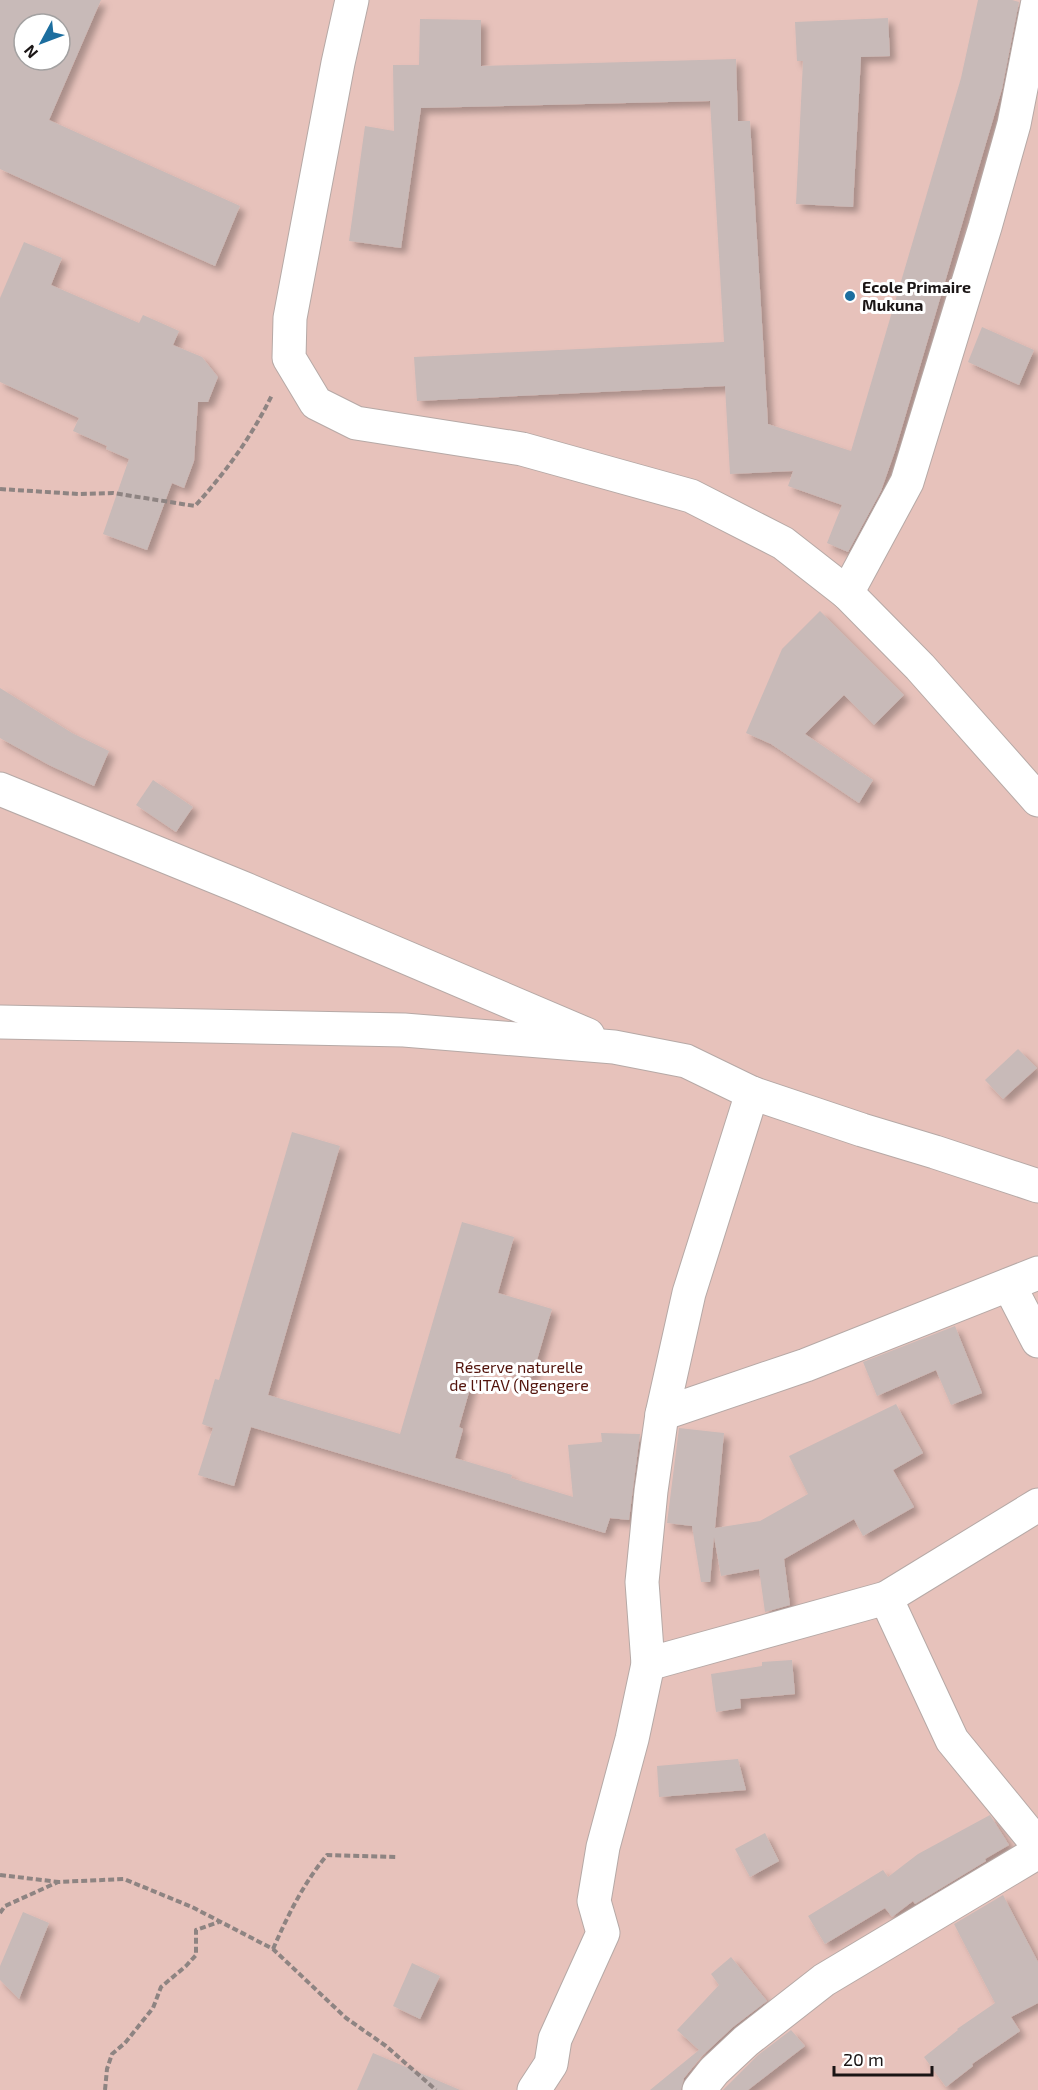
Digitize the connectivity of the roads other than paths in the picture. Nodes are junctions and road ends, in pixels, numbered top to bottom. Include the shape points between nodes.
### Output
1 (352, 0) edge
2 (1038, 1) edge
3 (1026, 129) edge
4 (847, 593) junction
5 (0, 789) edge
6 (1038, 800) edge
7 (0, 1022) edge
8 (614, 1047) junction
9 (752, 1093) junction
10 (1038, 1186) edge
11 (1024, 1279) edge
12 (1038, 1341) edge
13 (662, 1414) junction
14 (1038, 1505) edge
15 (886, 1598) junction
16 (648, 1664) junction
17 (1038, 1845) edge
18 (1038, 1852) edge
19 (534, 2090) edge
20 (699, 2090) edge

1 - 4 street via 290,318 289,358 316,403 356,423 522,449 691,496 783,543
2 - 3 street
3 - 4 street via 982,238 907,482
4 - 6 street
5 - 8 street
7 - 8 street via 404,1030
8 - 9 street via 686,1061
9 - 10 street
9 - 13 street via 689,1293
11 - 12 street
11 - 13 street via 806,1365
13 - 16 street via 642,1582
14 - 15 street
15 - 16 street
15 - 17 street via 952,1740
16 - 19 street via 603,1847 594,1901 603,1933 555,2039 551,2064
18 - 20 street via 824,1980 746,2041

